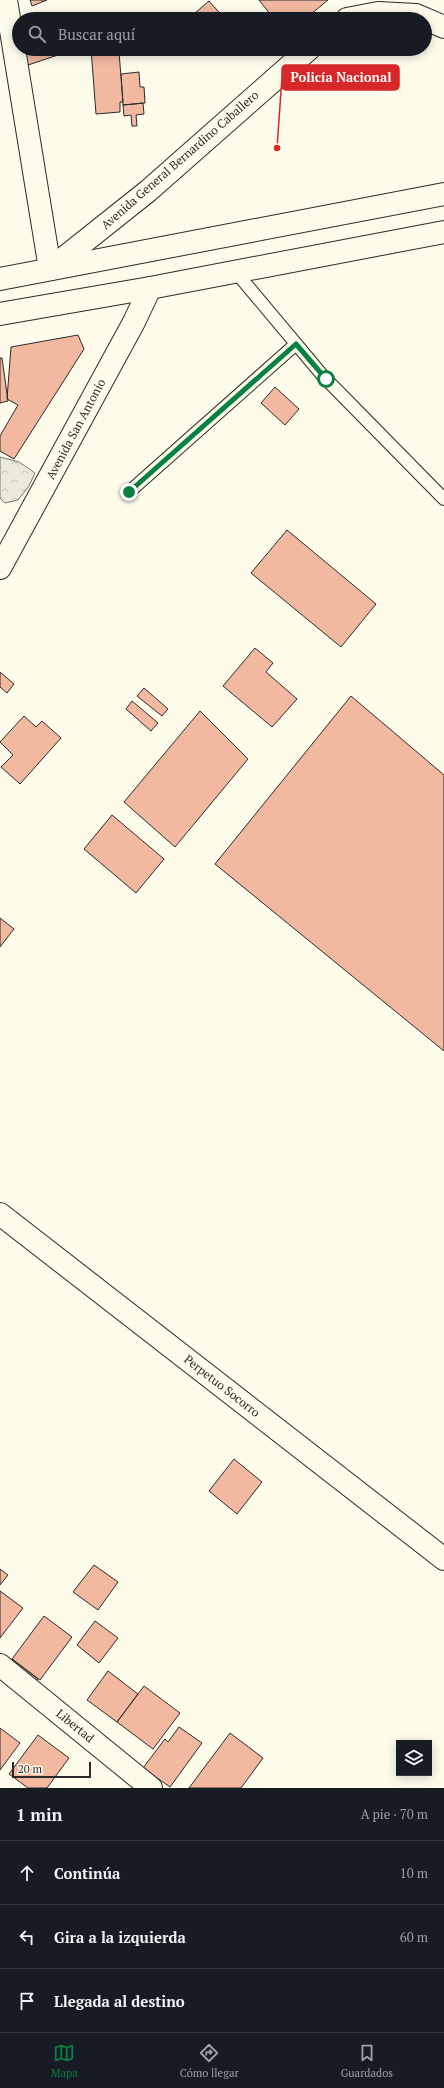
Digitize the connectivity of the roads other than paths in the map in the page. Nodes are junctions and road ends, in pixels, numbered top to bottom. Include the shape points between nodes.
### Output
1 (6, 0) edge
2 (368, 0) edge
3 (352, 12) edge
4 (432, 22) edge
5 (444, 27) edge
6 (12, 37) edge
7 (15, 56) edge
8 (301, 56) edge
9 (444, 194) edge
10 (444, 232) edge
11 (50, 269) junction
12 (235, 271) junction
13 (0, 278) edge
14 (150, 288) junction
15 (0, 314) edge
16 (296, 344) junction
17 (129, 492) dead end
18 (444, 500) edge
19 (0, 568) edge
20 (0, 1214) edge
21 (444, 1559) edge
22 (0, 1665) edge
23 (151, 1788) edge

1 - 6 main road
2 - 3 main road
4 - 5 main road
7 - 11 main road
8 - 11 main road, Avenida General Bernardino Caballero via 148,191
9 - 11 main road
10 - 12 main road
11 - 13 main road
12 - 14 main road
12 - 16 lane
14 - 15 main road
14 - 19 main road, Avenida San Antonio
16 - 17 lane
16 - 18 lane via 326,379
20 - 21 main road, Perpetuo Socorro
22 - 23 main road, Libertad

